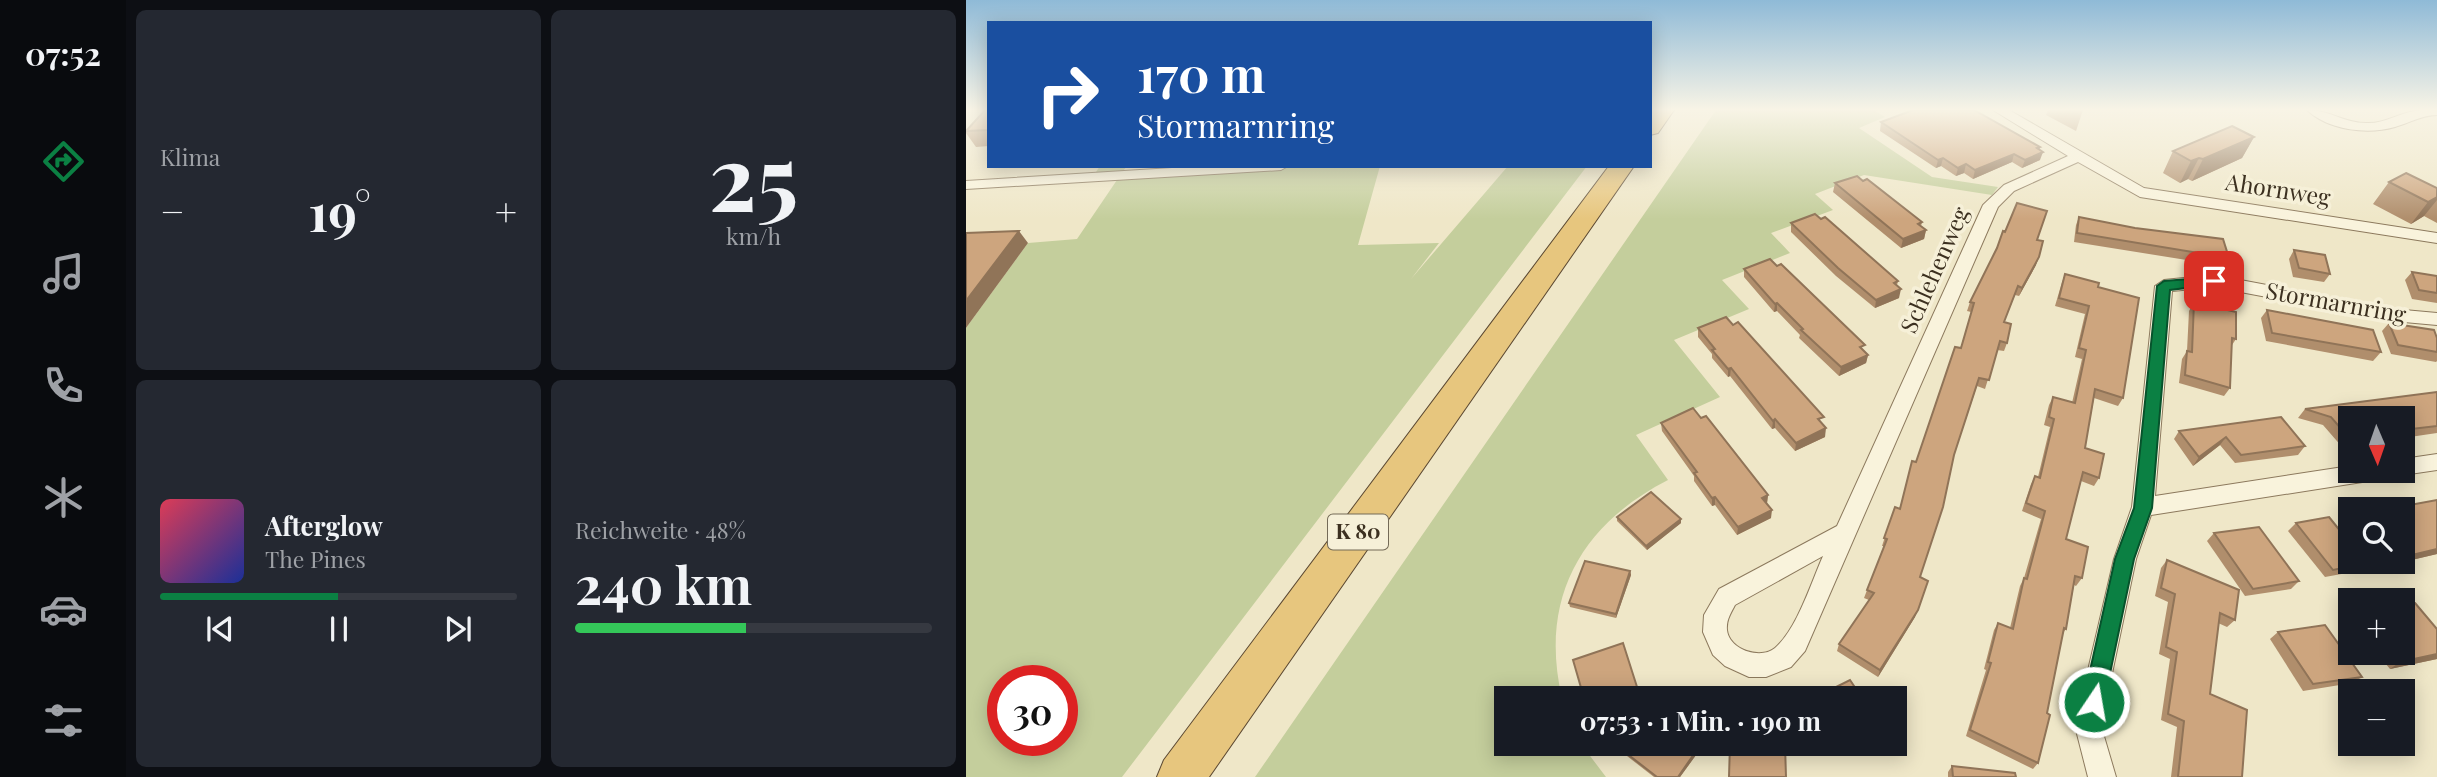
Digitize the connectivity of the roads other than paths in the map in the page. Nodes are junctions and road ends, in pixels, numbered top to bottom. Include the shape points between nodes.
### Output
1 (2062, 146) edge
2 (2079, 156) junction
3 (1248, 168) edge
4 (1621, 168) edge
5 (966, 185) edge
6 (2437, 238) edge
7 (2437, 320) edge
8 (2437, 462) edge
9 (2415, 465) edge
10 (2338, 476) edge
11 (2143, 508) junction
12 (1845, 533) junction
13 (1181, 777) edge
14 (2102, 777) edge

1 - 2 street
2 - 6 street, Ahornweg via 2140,192
2 - 12 street, Schlehenweg via 2009,188 1991,205
3 - 5 street
4 - 13 highway, K 80
7 - 11 street, Stormarnring via 2214,281 2164,286
8 - 9 street
10 - 11 street
11 - 14 street, Stormarnring via 2125,559 2088,726
12 - 12 street, Schlehenweg via 1791,651 1776,662 1756,666 1728,655 1714,630 1716,612 1727,597

